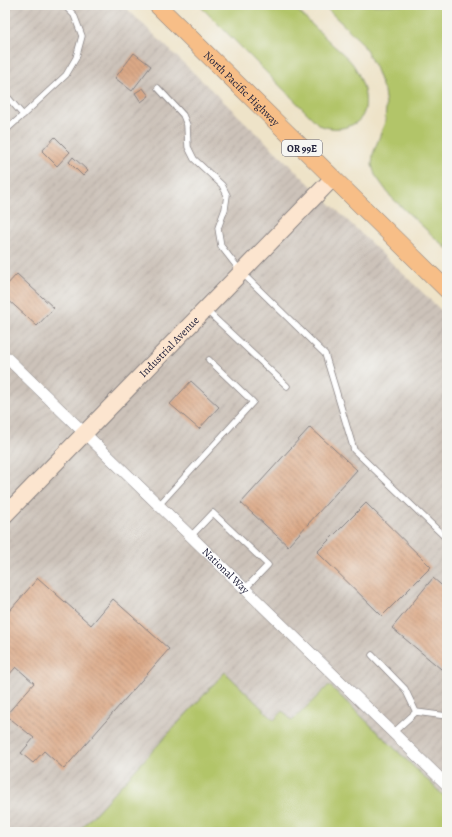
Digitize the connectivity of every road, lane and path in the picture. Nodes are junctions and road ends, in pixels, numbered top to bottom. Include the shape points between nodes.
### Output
1 (64, 5) edge
2 (157, 5) edge
3 (158, 88) dead end
4 (5, 94) edge
5 (24, 115) junction
6 (5, 132) edge
7 (333, 178) junction
8 (242, 273) junction
9 (447, 290) edge
10 (205, 310) junction
11 (5, 356) edge
12 (209, 360) dead end
13 (287, 386) dead end
14 (85, 434) junction
15 (159, 505) junction
16 (5, 515) edge
17 (191, 536) junction
18 (447, 539) edge
19 (245, 589) junction
20 (372, 655) dead end
21 (416, 712) junction
22 (447, 716) edge
23 (394, 732) junction
24 (447, 785) edge

1 - 5 lane via 74,15 82,36 76,58 66,75
2 - 7 main road, North Pacific Highway / OR 99E
3 - 8 lane via 183,115 187,125 188,147 194,159 222,185 227,196 218,228 221,246
4 - 5 lane
5 - 6 lane
7 - 8 street, Industrial Avenue
7 - 9 main road, North Pacific Highway / OR 99E
8 - 10 street, Industrial Avenue
8 - 18 lane via 325,354 354,450
10 - 13 lane
10 - 14 street, Industrial Avenue
11 - 14 street, National Way
12 - 15 lane via 253,402
14 - 15 street, National Way
14 - 16 street, Industrial Avenue
15 - 17 street, National Way
17 - 19 street, National Way
17 - 19 lane via 213,513 268,565
19 - 23 street, National Way
20 - 21 lane via 405,689
21 - 22 lane
21 - 23 lane
23 - 24 street, National Way

